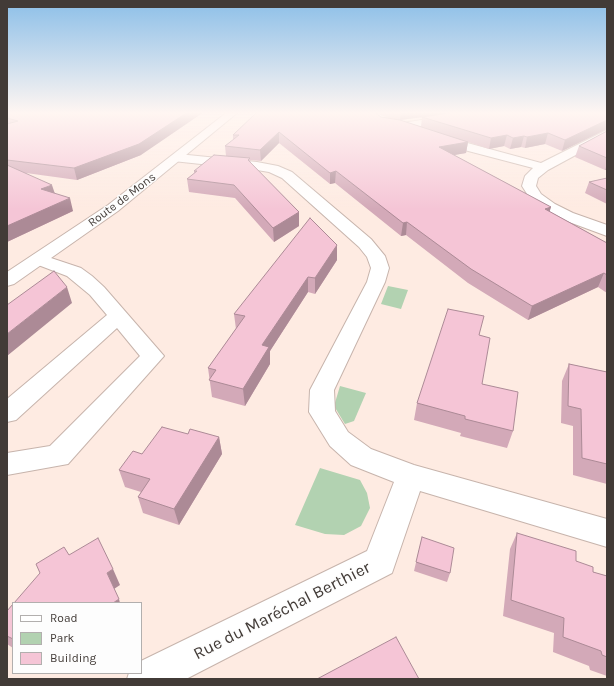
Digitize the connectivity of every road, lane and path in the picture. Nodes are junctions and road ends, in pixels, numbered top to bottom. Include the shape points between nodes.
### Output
1 (193, 145) edge
2 (460, 145) edge
3 (584, 145) edge
4 (178, 158) junction
5 (543, 167) junction
6 (607, 231) edge
7 (39, 258) junction
8 (7, 280) edge
9 (118, 316) junction
10 (7, 413) edge
11 (7, 464) edge
12 (410, 476) junction
13 (607, 533) edge
14 (146, 679) edge

1 - 4 street, Route de Mons
2 - 5 street
3 - 5 street
4 - 7 street, Route de Mons via 112,208
4 - 12 street via 257,166 287,175 365,243 376,256 380,268 376,282 322,390 322,412 339,439 361,457
5 - 6 street via 532,176 529,186 536,197 567,216
7 - 8 street, Route de Mons
7 - 9 street via 74,272 97,291
9 - 10 street
9 - 11 street via 153,356 58,456
12 - 13 street
12 - 14 street, Rue du Maréchal Berthier via 380,562

